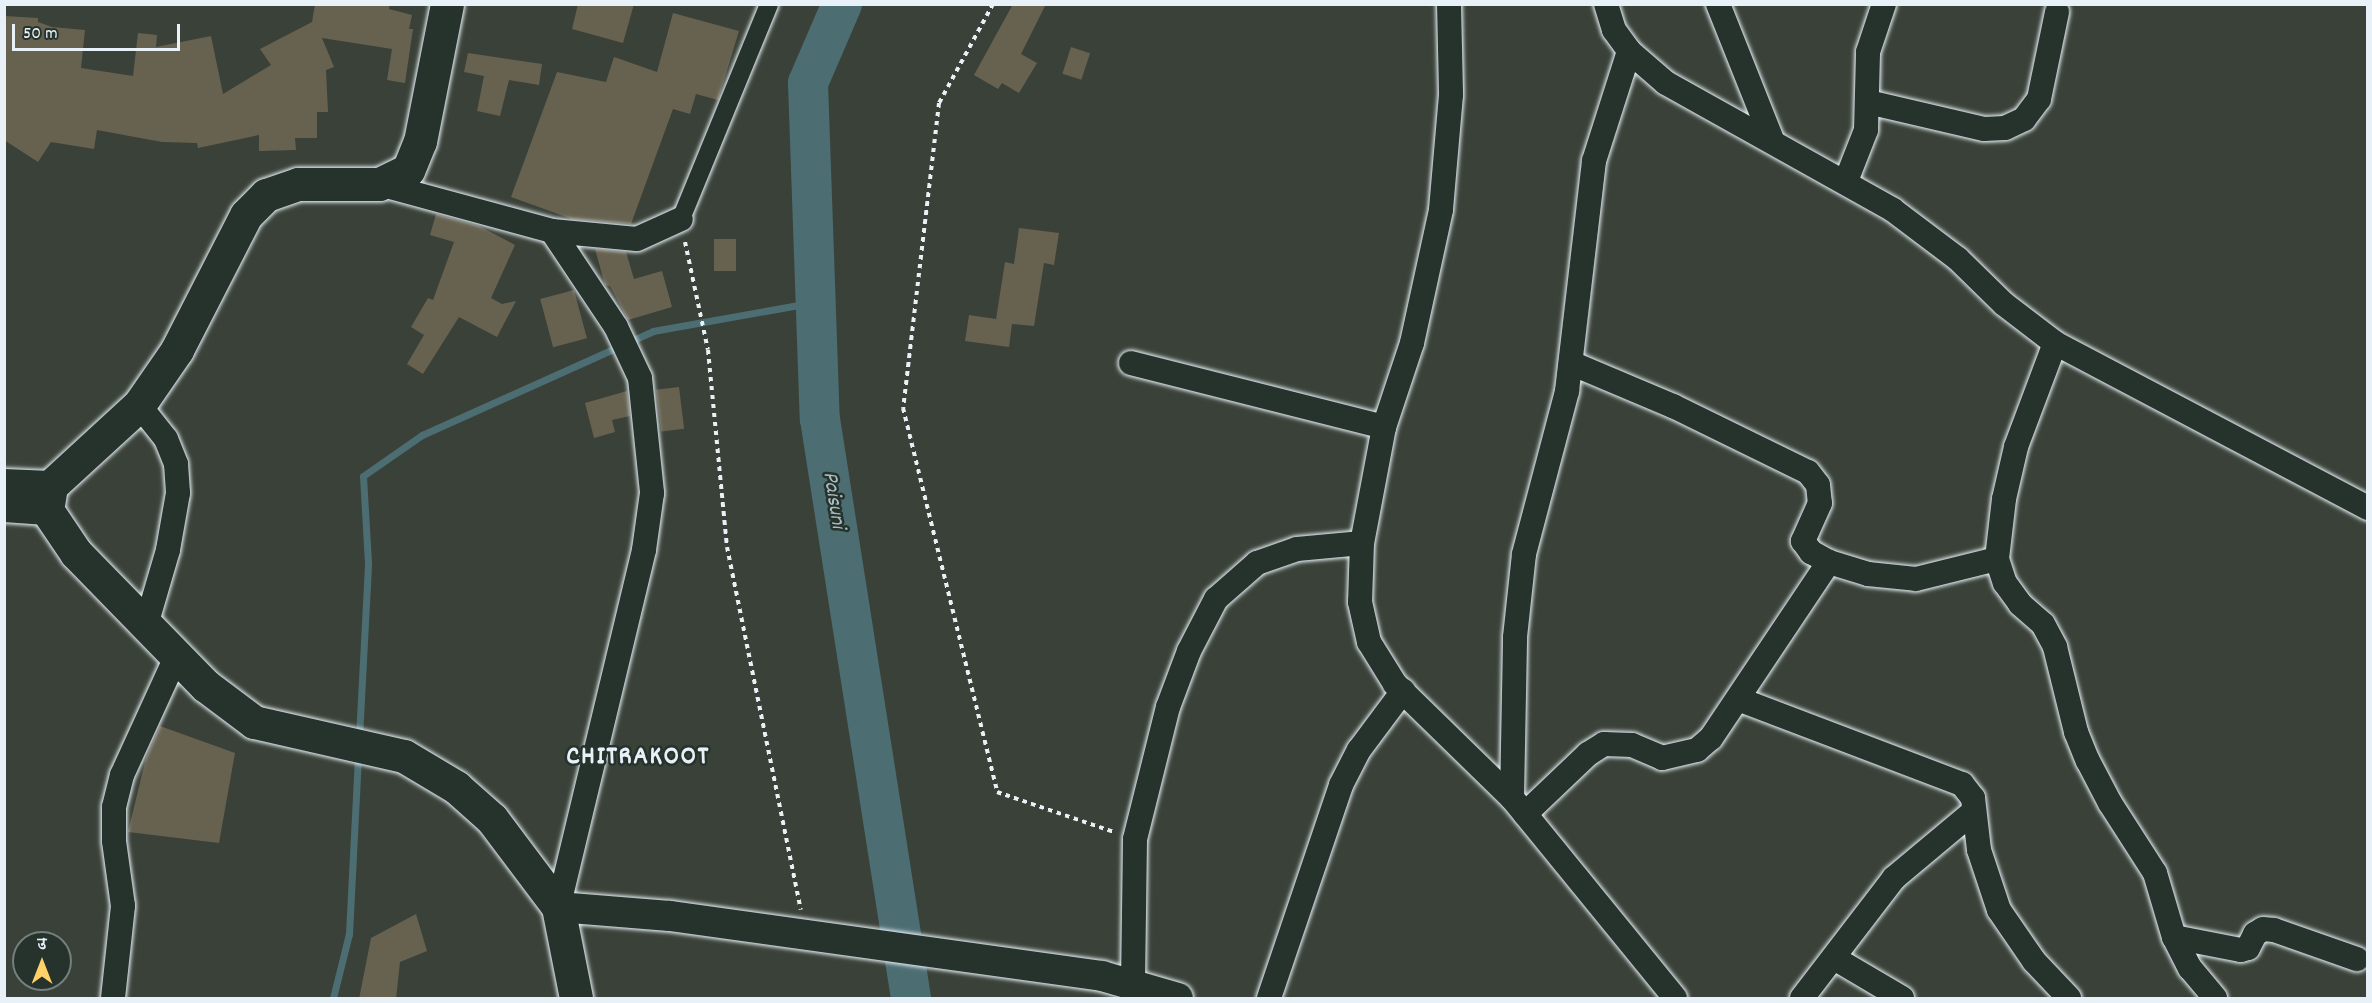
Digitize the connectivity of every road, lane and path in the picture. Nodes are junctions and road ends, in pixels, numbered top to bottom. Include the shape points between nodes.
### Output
1 (447, 4) edge
2 (769, 4) edge
3 (993, 4) edge
4 (1449, 4) edge
5 (1606, 4) edge
6 (1718, 4) edge
7 (1884, 4) edge
8 (2057, 12) dead end
9 (1629, 51) junction
10 (1868, 102) junction
11 (1772, 140) junction
12 (1846, 181) junction
13 (379, 184) junction
14 (681, 219) junction
15 (552, 231) junction
16 (2055, 343) junction
17 (1131, 363) dead end
18 (1571, 363) junction
19 (139, 405) junction
20 (1384, 427) junction
21 (4, 484) edge
22 (49, 498) junction
23 (4, 507) edge
24 (2367, 507) edge
25 (1362, 543) junction
26 (1997, 559) junction
27 (1828, 562) junction
28 (147, 622) junction
29 (177, 656) junction
30 (1402, 691) junction
31 (1738, 699) junction
32 (1518, 806) junction
33 (1974, 811) junction
34 (1135, 839) junction
35 (558, 907) junction
36 (790, 913) dead end
37 (2175, 936) junction
38 (1834, 958) junction
39 (2357, 959) dead end
40 (1133, 984) junction
41 (113, 999) edge
42 (576, 999) edge
43 (1178, 999) edge
44 (1269, 999) edge
45 (1675, 999) edge
46 (1802, 999) edge
47 (1902, 999) edge
48 (2069, 999) edge
49 (2215, 999) edge

1 - 13 highway via 420,141 408,170
2 - 14 street
3 - 34 path via 939,103 903,408 997,792
4 - 20 street via 1450,95 1441,210 1412,343
5 - 9 street via 1614,30
6 - 11 street
7 - 10 street via 1868,52
8 - 10 street via 2039,99 2024,119 2005,128 1984,129
9 - 11 street via 1666,83
9 - 18 street via 1594,161
10 - 12 street via 1866,130
11 - 12 street
12 - 16 street via 1893,210 1958,259 2004,304
13 - 15 street
13 - 19 highway via 298,184 266,195 246,215 177,350
14 - 15 street via 637,239
14 - 36 path via 708,350 726,548 801,914
15 - 35 street via 616,327 640,378 652,493 644,550
16 - 24 street
16 - 26 street via 2016,447 2004,499
17 - 20 street
18 - 27 street via 1673,406 1808,472 1818,485 1820,503 1803,541 1811,552
18 - 32 street via 1524,554 1515,637
19 - 22 highway
19 - 28 street via 166,440 176,464 178,493 168,550
20 - 25 street
21 - 22 street
22 - 23 street
22 - 28 highway via 76,553
25 - 30 street via 1360,602 1369,642
25 - 34 street via 1297,549 1257,563 1216,599 1189,651 1168,707
26 - 27 street via 1916,579 1876,576
26 - 37 street via 2005,583 2020,604 2043,624 2055,647 2076,732 2110,803 2155,873
27 - 31 street
28 - 29 highway
29 - 35 highway via 206,686 254,722 404,756 456,787 492,819
29 - 41 street via 122,775 114,807 114,842 123,906
30 - 32 street
30 - 44 street via 1359,750 1341,785
31 - 32 street via 1711,738 1697,750 1662,758 1632,745 1604,744
31 - 33 street via 1940,773 1962,784 1973,798
32 - 45 street
33 - 38 street via 1894,878
33 - 48 street via 1978,850 2000,910 2034,961
34 - 40 street
35 - 40 street via 670,916 1102,976
35 - 42 highway
37 - 39 street via 2241,950 2248,948 2255,934 2263,929 2274,930
37 - 49 street via 2190,968
38 - 46 street
38 - 47 street
40 - 43 street

